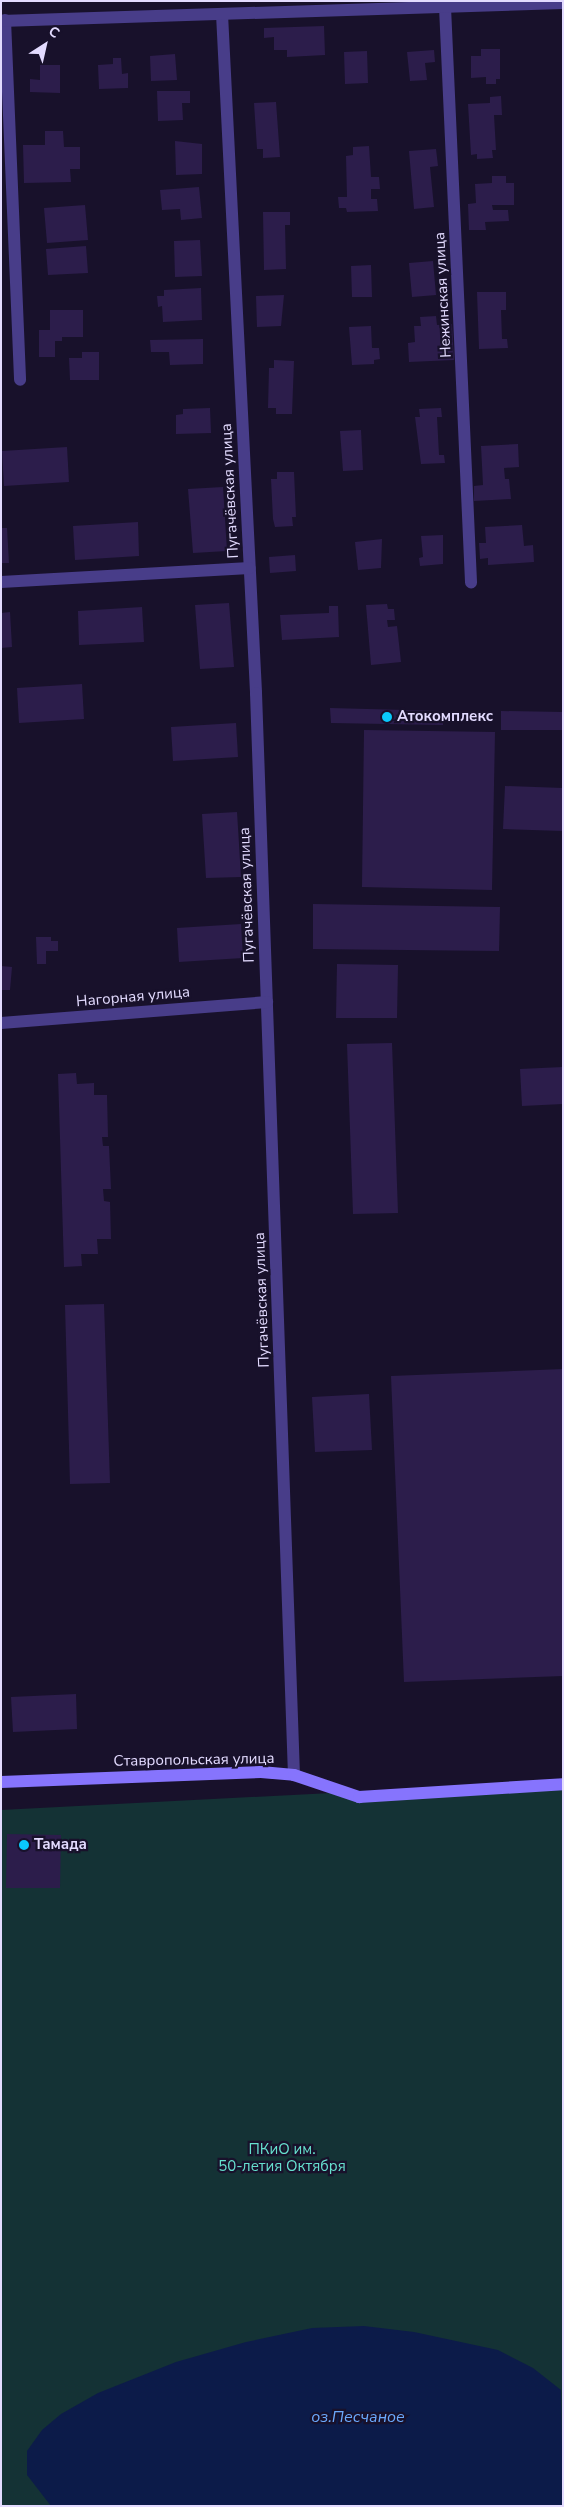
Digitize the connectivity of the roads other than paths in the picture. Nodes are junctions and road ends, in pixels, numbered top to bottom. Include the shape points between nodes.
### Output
1 (563, 3) edge
2 (445, 7) junction
3 (222, 14) junction
4 (3, 21) edge
5 (20, 380) dead end
6 (250, 568) junction
7 (1, 582) edge
8 (471, 582) dead end
9 (267, 1002) junction
10 (1, 1023) edge
11 (294, 1776) junction
12 (1, 1782) edge
13 (563, 1784) edge

1 - 2 street
2 - 3 street
2 - 8 street, Нежинская улица
3 - 4 street
3 - 6 street, Пугачёвская улица
4 - 5 street
6 - 7 street
6 - 9 street, Пугачёвская улица
9 - 10 street, Нагорная улица
9 - 11 street, Пугачёвская улица
11 - 12 street, Ставропольская улица via 261,1772
11 - 13 street, Ставропольская улица via 359,1796

